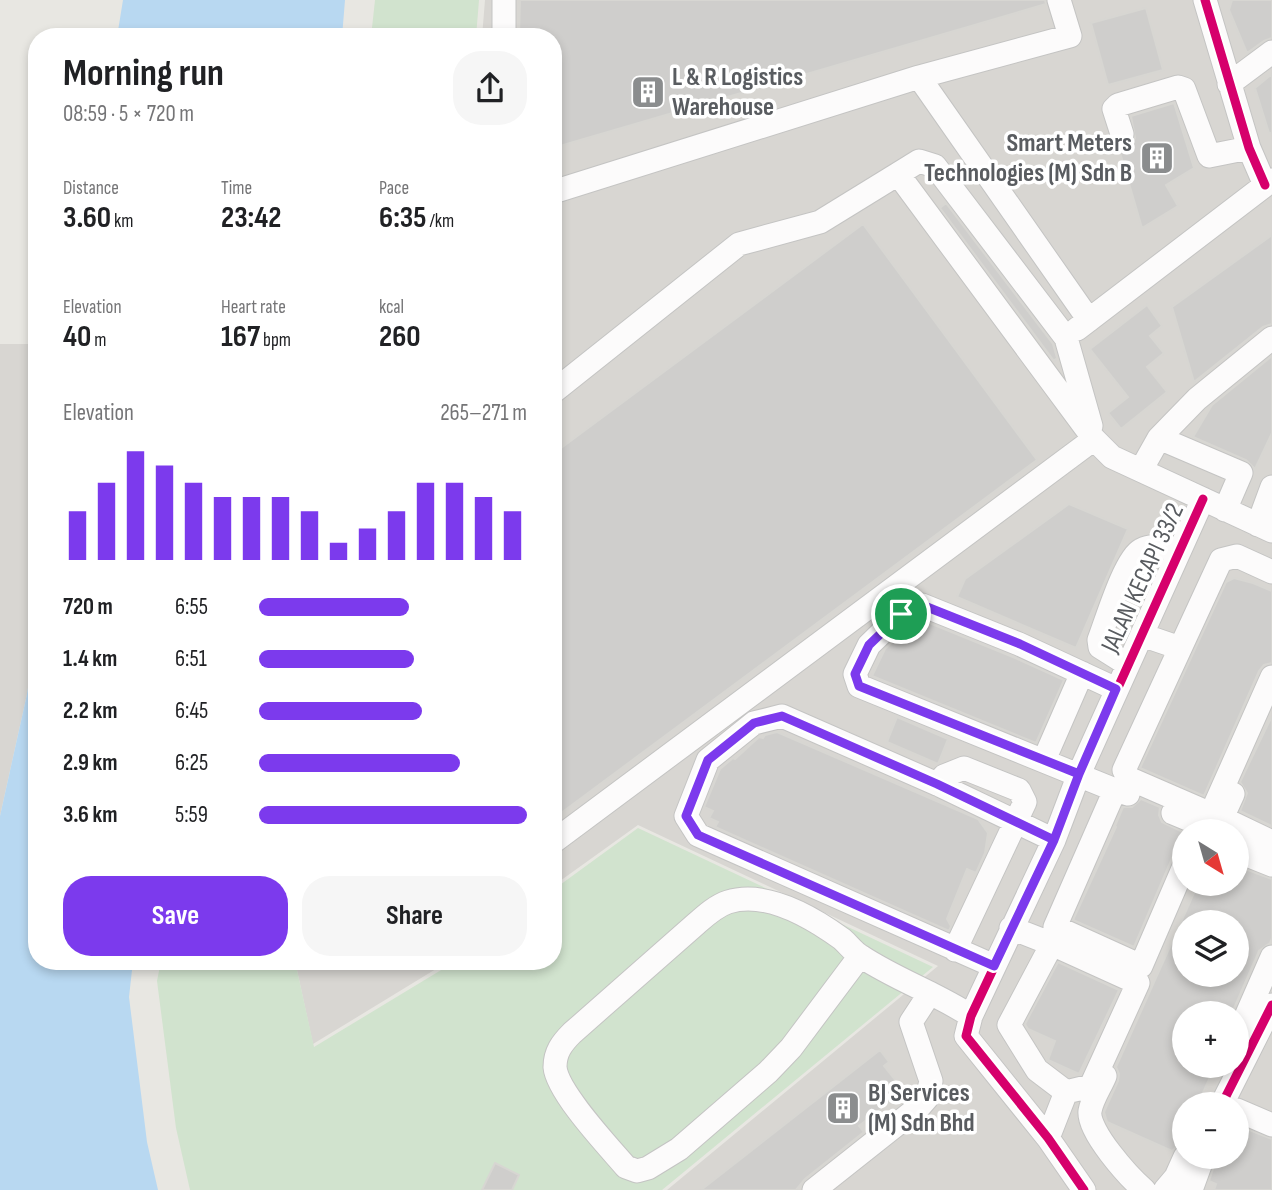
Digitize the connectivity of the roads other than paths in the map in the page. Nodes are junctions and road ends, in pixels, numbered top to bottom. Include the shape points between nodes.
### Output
1 (505, 0) edge
2 (1059, 0) edge
3 (1205, 0) edge
4 (504, 28) edge
5 (1272, 52) edge
6 (919, 77) junction
7 (1229, 84) junction
8 (1122, 134) dead end
9 (1249, 148) junction
10 (898, 174) junction
11 (1269, 182) edge
12 (562, 189) edge
13 (1089, 320) junction
14 (1066, 338) junction
15 (1272, 338) edge
16 (562, 385) edge
17 (1159, 438) junction
18 (1094, 439) junction
19 (1141, 470) junction
20 (1272, 486) edge
21 (1203, 499) junction
22 (1225, 510) junction
23 (1265, 528) edge
24 (1179, 551) junction
25 (1272, 572) edge
26 (1142, 635) junction
27 (1180, 648) junction
28 (1127, 664) junction
29 (1082, 673) junction
30 (1272, 677) edge
31 (1116, 689) junction
32 (1272, 708) edge
33 (1044, 760) junction
34 (1079, 774) junction
35 (1115, 790) junction
36 (1187, 819) edge
37 (1016, 821) junction
38 (562, 835) edge
39 (1054, 840) junction
40 (1272, 842) edge
41 (1250, 856) edge
42 (1272, 865) edge
43 (1172, 894) edge
44 (1185, 896) edge
45 (1025, 899) junction
46 (1062, 911) junction
47 (1012, 928) junction
48 (1052, 944) junction
49 (955, 950) junction
50 (860, 956) junction
51 (1272, 957) edge
52 (994, 966) junction
53 (930, 993) junction
54 (1272, 1005) edge
55 (1249, 1010) edge
56 (971, 1016) junction
57 (1066, 1092) junction
58 (1228, 1092) edge
59 (1249, 1115) edge
60 (1272, 1125) edge
61 (1048, 1138) junction
62 (1180, 1169) edge
63 (1199, 1169) edge
64 (630, 1181) edge
65 (814, 1190) edge
66 (1084, 1190) edge
67 (1144, 1190) edge
68 (1165, 1190) edge
69 (1191, 1190) edge

1 - 4 street
2 - 6 street via 1070,36
3 - 7 street
5 - 7 street
6 - 12 street
6 - 13 street
7 - 9 street
8 - 9 street via 1114,109 1118,104 1178,87 1184,89 1209,156
9 - 11 street
10 - 14 street via 919,161 935,166
10 - 16 street via 820,222 739,244
10 - 18 street
11 - 13 street
13 - 14 street
14 - 18 street
15 - 17 street
17 - 19 street
17 - 22 street via 1241,473
18 - 19 street via 1112,457
18 - 38 street
19 - 21 street
20 - 23 street
21 - 22 street
21 - 24 street, JALAN KECAPI 33/2
22 - 23 street
24 - 26 street, JALAN KECAPI 33/2
24 - 28 street via 1142,549 1130,561 1099,640 1100,647
25 - 27 street via 1237,556 1221,560
26 - 27 street
26 - 28 street, JALAN KECAPI 33/2
27 - 30 street via 1124,769 1128,778 1211,814
28 - 31 street, JALAN KECAPI 33/2
29 - 31 street
29 - 33 street
29 - 33 street via 922,605 901,614 869,645 855,674 859,686
31 - 34 street, JALAN KECAPI 33/2
32 - 40 street via 1222,818
33 - 34 street
34 - 35 street
34 - 39 street, JALAN KECAPI 33/2
35 - 36 street
35 - 46 street
37 - 39 street
37 - 49 street
37 - 49 street via 782,716 754,723 708,760 686,816 698,835
39 - 45 street, JALAN KECAPI 33/2
41 - 42 street
43 - 46 street via 1141,966 1055,927
44 - 67 street via 1090,1111 1093,1129
45 - 46 street
45 - 47 street, JALAN KECAPI 33/2
47 - 48 street
47 - 52 street, JALAN KECAPI 33/2
48 - 57 street via 1009,1025 1037,1070
48 - 57 street via 1138,983 1091,1086
49 - 52 street
50 - 53 street
50 - 64 street via 768,1072 679,1149
50 - 64 street via 824,926 784,907 765,901 729,902 697,923 562,1042 555,1067 561,1085 625,1167
51 - 55 street
52 - 56 street, JALAN KECAPI 33/2
53 - 56 street
53 - 65 street via 911,1022 931,1081 927,1098
54 - 58 street
56 - 61 street via 966,1036
57 - 61 street
59 - 60 street
61 - 66 street
62 - 68 street
63 - 69 street

